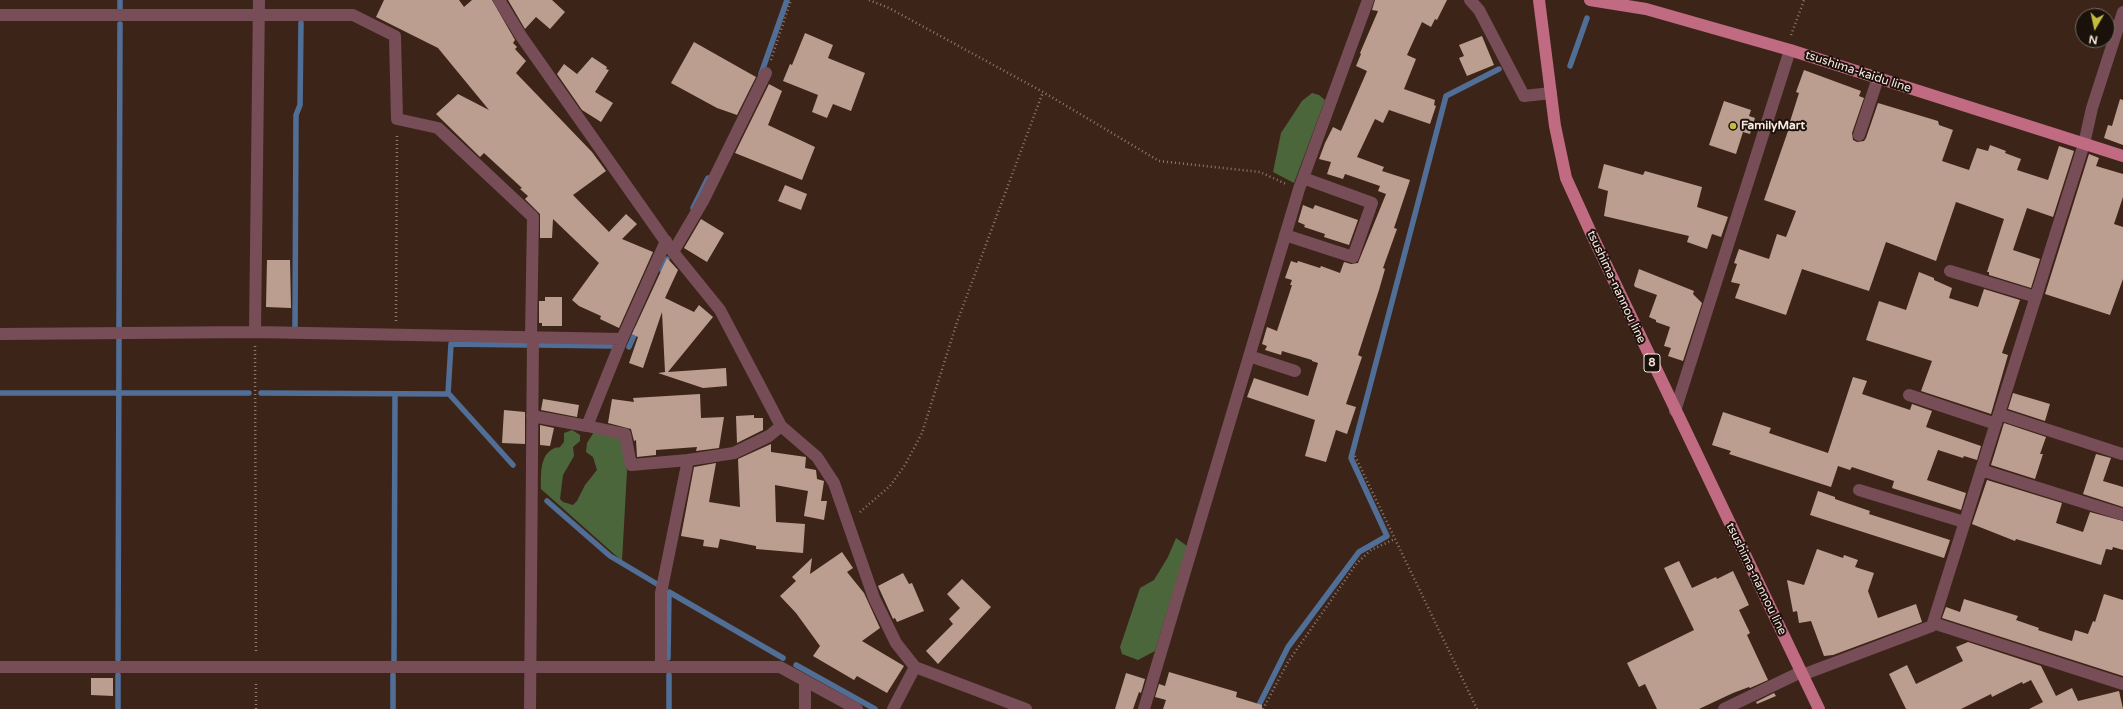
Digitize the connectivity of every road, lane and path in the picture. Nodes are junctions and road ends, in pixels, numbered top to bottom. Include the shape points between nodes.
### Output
1 (259, 0) edge
2 (499, 0) edge
3 (791, 0) edge
4 (869, 0) edge
5 (1368, 0) edge
6 (1470, 0) edge
7 (1540, 0) edge
8 (1590, 0) edge
9 (1804, 0) edge
10 (2123, 12) edge
11 (0, 15) edge
12 (259, 15) junction
13 (1787, 49) junction
14 (766, 73) joint
15 (1878, 78) junction
16 (1043, 92) junction
17 (1551, 93) junction
18 (397, 119) junction
19 (1859, 135) dead end
20 (2084, 144) junction
21 (2123, 156) edge
22 (1301, 183) junction
23 (1285, 235) junction
24 (666, 241) junction
25 (673, 252) junction
26 (1950, 271) dead end
27 (2036, 297) junction
28 (255, 332) junction
29 (0, 334) edge
30 (396, 334) junction
31 (532, 337) junction
32 (622, 339) junction
33 (1249, 356) junction
34 (1295, 371) dead end
35 (1909, 395) dead end
36 (1675, 411) junction
37 (532, 416) junction
38 (1997, 419) junction
39 (588, 426) junction
40 (781, 426) junction
41 (2122, 454) dead end
42 (1355, 456) dead end
43 (688, 460) junction
44 (1981, 470) junction
45 (1859, 490) dead end
46 (2121, 514) dead end
47 (1964, 522) junction
48 (847, 523) junction
49 (1395, 539) junction
50 (1933, 623) junction
51 (256, 666) junction
52 (0, 667) edge
53 (661, 667) junction
54 (915, 667) junction
55 (531, 668) junction
56 (1802, 674) junction
57 (805, 681) junction
58 (2123, 684) edge
59 (256, 709) edge
60 (530, 709) edge
61 (804, 709) edge
62 (857, 709) edge
63 (893, 709) edge
64 (1026, 709) edge
65 (1144, 709) edge
66 (1263, 709) edge
67 (1477, 709) edge
68 (1724, 709) edge
69 (1819, 709) edge

1 - 12 street
2 - 24 street via 521,36
3 - 14 path
4 - 16 path via 889,8
5 - 22 street
6 - 17 street via 1479,10 1524,96
7 - 17 main road, tsushima-nannou line / 8
8 - 13 main road, tsushima-kaidu line via 1646,9
9 - 13 path
10 - 20 street via 2092,108
11 - 12 street
12 - 18 street via 353,15 396,36
12 - 28 street
13 - 15 main road, tsushima-kaidu line
13 - 36 street
14 - 25 street via 704,201
15 - 19 street
15 - 20 main road, tsushima-kaidu line
16 - 22 path via 1159,161 1260,172
16 - 48 path via 957,322 922,434 906,465 890,486
17 - 36 main road, tsushima-nannou line / 8 via 1566,178
18 - 30 path
18 - 31 street via 438,128 533,217
20 - 21 main road, tsushima-kaidu line
20 - 27 street
22 - 23 street
22 - 23 street via 1372,203 1353,257
23 - 33 street
24 - 25 street
24 - 32 street
25 - 40 street via 720,310
26 - 27 street
27 - 38 street
28 - 29 street
28 - 30 street
28 - 51 path
30 - 31 street
31 - 32 street
31 - 37 street
32 - 39 street
33 - 34 street
33 - 65 street
35 - 38 street
36 - 56 main road, tsushima-nannou line / 8
37 - 39 street
37 - 55 street
38 - 41 street
38 - 44 street
39 - 43 street via 625,434 631,465
40 - 43 street via 769,436 734,453
40 - 48 street via 817,457 834,483
42 - 49 path
43 - 53 street via 661,592
44 - 46 street
44 - 47 street
45 - 47 street
47 - 50 street
48 - 54 street via 874,598 896,643
49 - 66 path via 1371,550 1356,563 1288,662
49 - 67 path
50 - 56 street via 1932,626
50 - 58 street
51 - 52 street
51 - 55 street
51 - 59 path
53 - 55 street
53 - 57 street via 780,667
54 - 63 street
54 - 64 street
55 - 60 street
56 - 68 street
56 - 69 main road, tsushima-nannou line / 8
57 - 61 street
57 - 62 street

